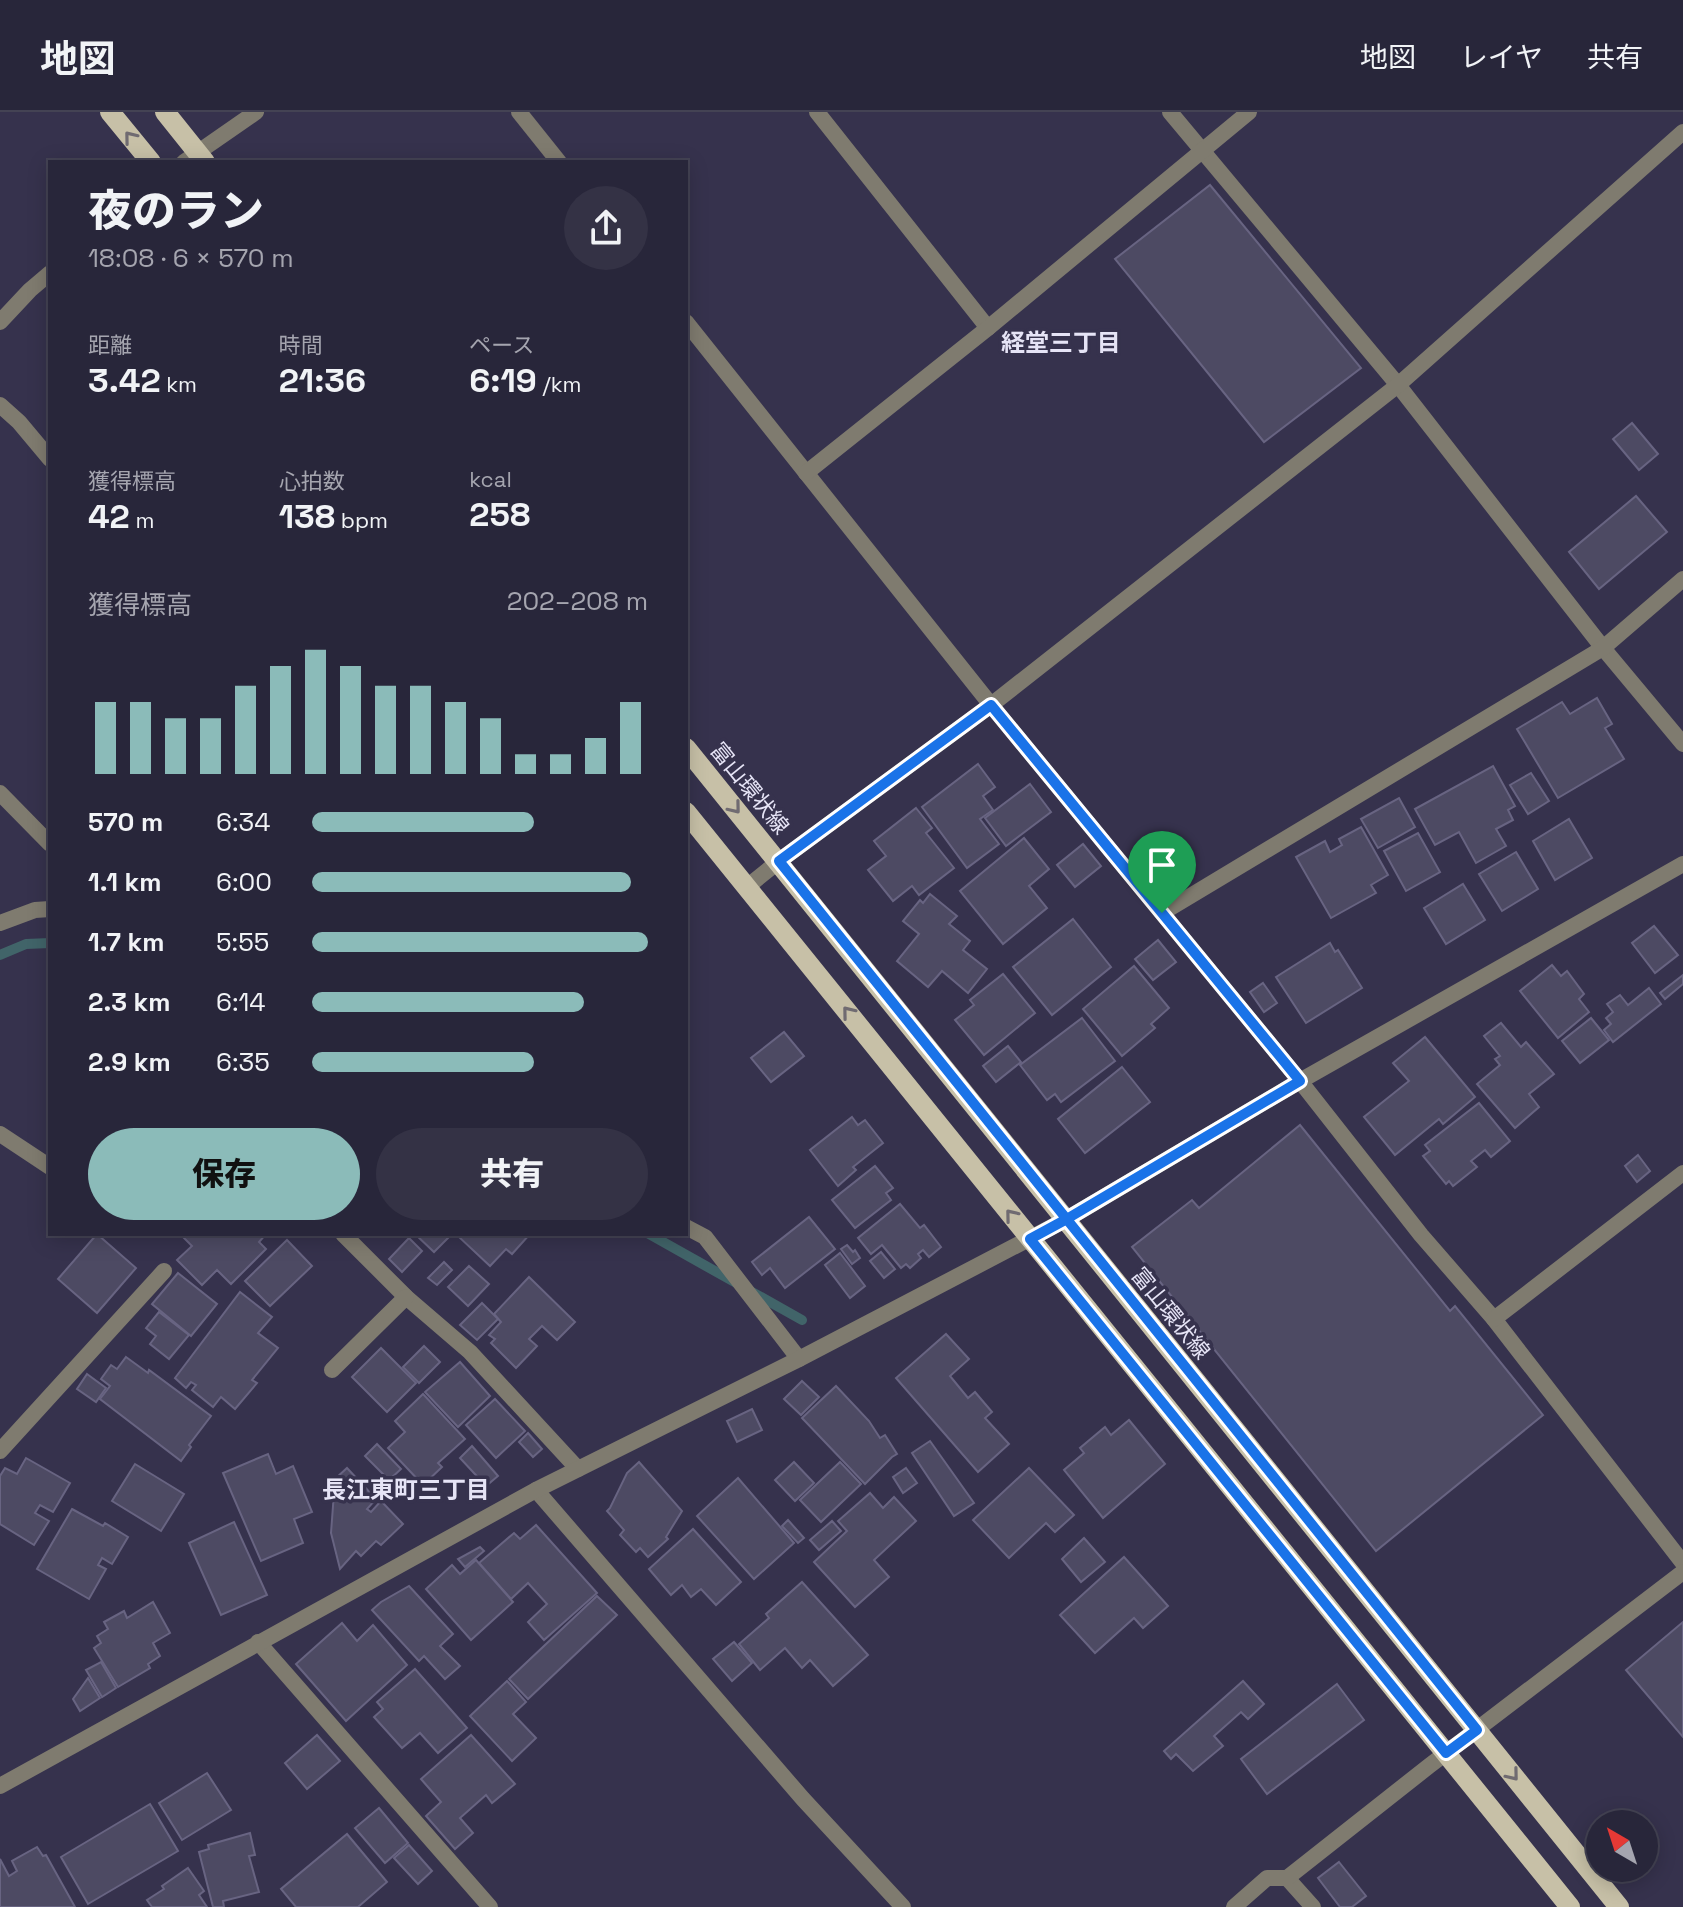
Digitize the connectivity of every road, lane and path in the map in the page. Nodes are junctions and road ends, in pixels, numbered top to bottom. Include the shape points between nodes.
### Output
1 (110, 112) edge
2 (165, 112) edge
3 (256, 112) edge
4 (519, 112) edge
5 (817, 112) edge
6 (1170, 112) edge
7 (1249, 112) edge
8 (1683, 132) edge
9 (1201, 152) junction
10 (196, 159) edge
11 (149, 160) edge
12 (557, 160) edge
13 (48, 275) edge
14 (0, 322) edge
15 (688, 325) edge
16 (988, 328) junction
17 (1398, 385) junction
18 (0, 405) edge
19 (48, 457) edge
20 (806, 473) junction
21 (1683, 579) edge
22 (1603, 648) junction
23 (991, 705) junction
24 (1683, 744) edge
25 (688, 750) edge
26 (0, 793) edge
27 (688, 814) edge
28 (48, 842) edge
29 (779, 861) junction
30 (1683, 864) edge
31 (747, 887) junction
32 (48, 909) edge
33 (1162, 913) junction
34 (0, 923) edge
35 (1300, 1081) junction
36 (0, 1134) edge
37 (48, 1166) edge
38 (1683, 1173) edge
39 (1065, 1220) junction
40 (688, 1228) edge
41 (345, 1236) edge
42 (1030, 1239) junction
43 (164, 1271) dead end
44 (406, 1297) junction
45 (1494, 1319) junction
46 (799, 1359) junction
47 (332, 1370) dead end
48 (0, 1451) edge
49 (578, 1469) junction
50 (536, 1490) junction
51 (1683, 1563) edge
52 (1683, 1572) edge
53 (258, 1642) junction
54 (1477, 1730) junction
55 (1446, 1753) junction
56 (0, 1786) edge
57 (1287, 1878) junction
58 (490, 1907) edge
59 (903, 1907) edge
60 (1234, 1907) edge
61 (1313, 1907) edge
62 (1570, 1907) edge
63 (1619, 1907) edge

11 -> 1 main road
2 - 10 main road
3 - 10 street
4 - 12 street
5 - 16 street
6 - 9 street
7 - 9 street
8 - 17 street
9 - 16 street
9 - 17 street
13 - 14 street
15 - 20 street
16 - 20 street
17 - 22 street
17 - 23 street
18 - 19 street
20 - 23 street
21 - 22 street
22 - 24 street
22 - 33 street
23 - 29 street
23 - 33 street
25 -> 29 main road, 富山環状線
26 - 28 street
27 - 31 main road
29 - 31 street
29 - 39 main road, 富山環状線
30 - 35 street
42 -> 31 main road
32 - 34 street
33 - 35 street
35 - 39 street
35 - 45 street
36 - 37 street
38 - 45 street
39 - 42 street
39 - 54 main road, 富山環状線
40 - 46 street via 705,1237
41 - 44 street
42 - 46 street
42 - 55 main road
43 - 48 street
44 - 47 street
44 - 49 street via 470,1352
45 - 51 street
46 - 49 street
49 - 50 street
50 - 53 street
50 - 59 street
52 - 54 street
53 - 56 street
53 - 58 street
54 - 55 street
54 -> 63 main road, 富山環状線
55 - 57 street
55 - 62 main road
57 - 60 street via 1267,1878
57 - 61 street

